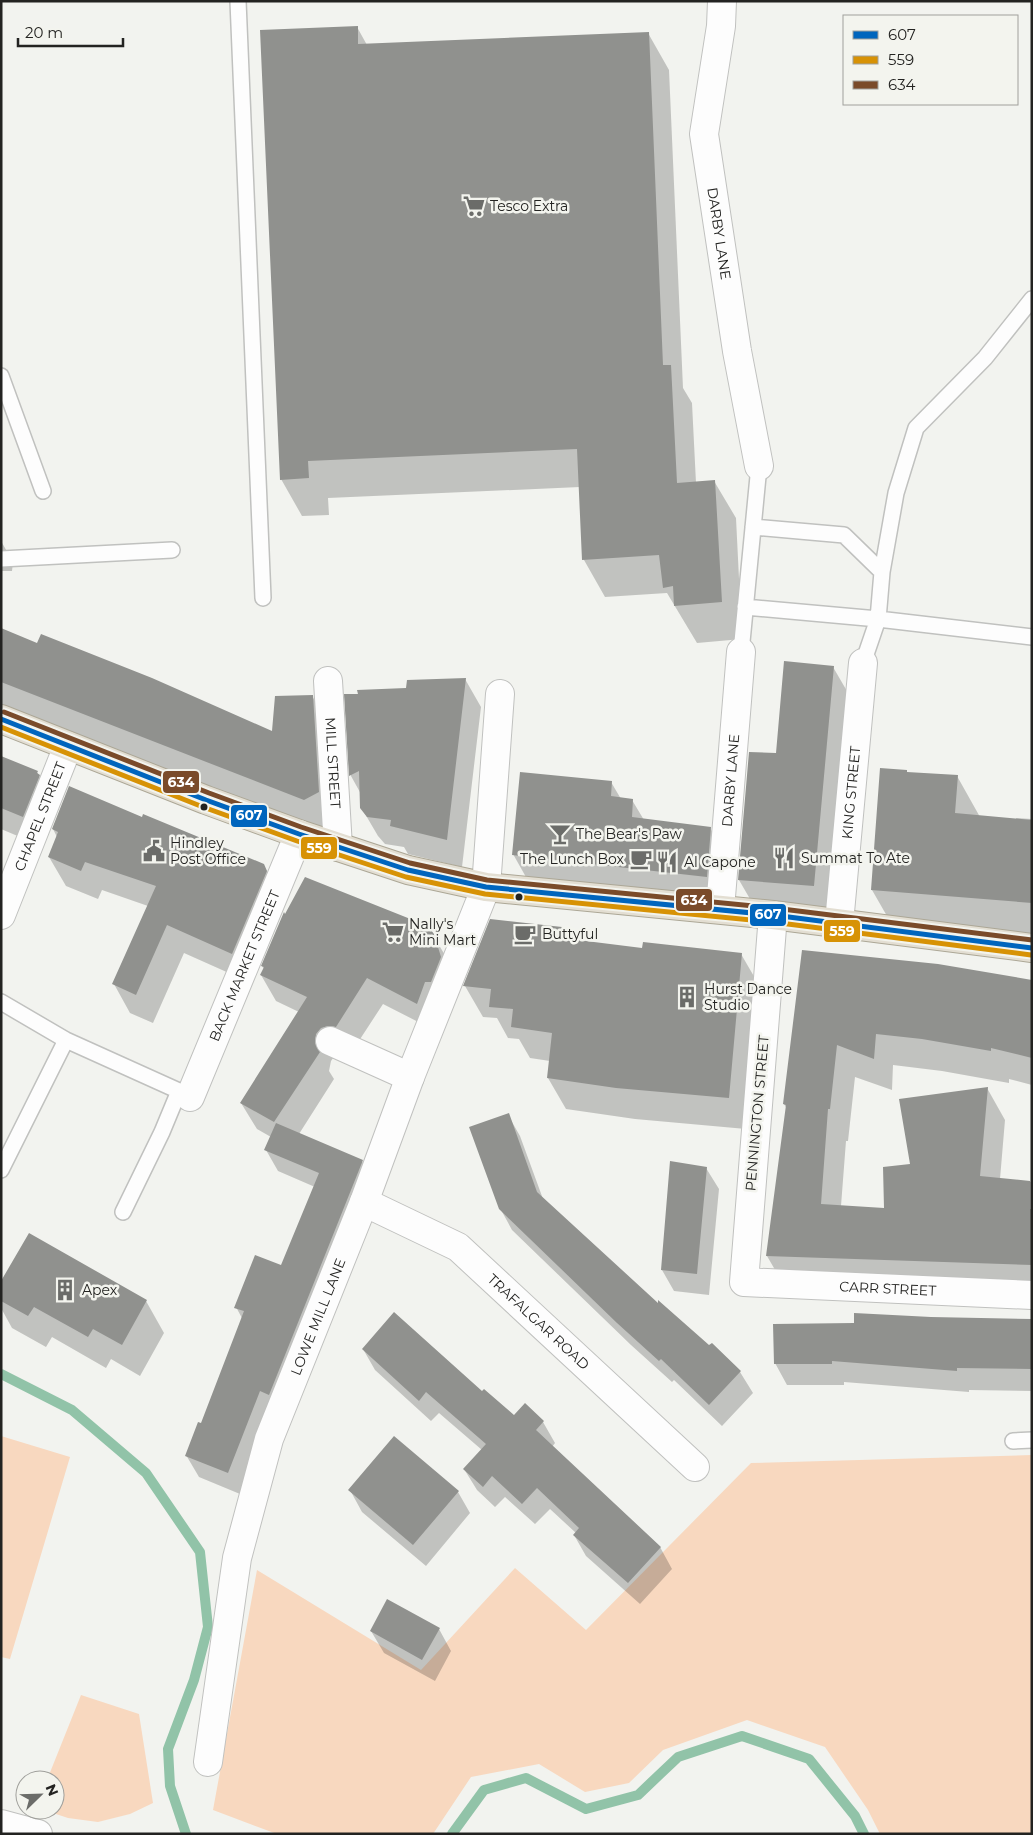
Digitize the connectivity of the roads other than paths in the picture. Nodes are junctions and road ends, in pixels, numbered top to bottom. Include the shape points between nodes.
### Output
1 (238, 1) edge
2 (722, 1) edge
3 (1032, 299) edge
4 (1, 376) edge
5 (759, 466) joint
6 (43, 492) dead end
7 (753, 527) junction
8 (172, 550) dead end
9 (2, 557) edge
10 (882, 572) junction
11 (263, 598) dead end
12 (745, 606) junction
13 (878, 619) junction
14 (1032, 637) edge
15 (741, 652) joint
16 (863, 663) joint
17 (328, 681) dead end
18 (500, 694) dead end
19 (1, 719) edge
20 (68, 746) junction
21 (299, 834) junction
22 (338, 847) junction
23 (486, 887) junction
24 (720, 909) junction
25 (1, 915) edge
26 (773, 915) junction
27 (839, 923) junction
28 (1032, 948) edge
29 (1, 1002) edge
30 (66, 1040) junction
31 (330, 1041) dead end
32 (410, 1077) junction
33 (185, 1094) junction
34 (1, 1170) edge
35 (364, 1202) junction
36 (124, 1212) dead end
37 (744, 1282) joint
38 (1032, 1295) edge
39 (1032, 1440) edge
40 (1013, 1441) dead end
41 (694, 1467) dead end
42 (208, 1762) dead end
43 (1, 1824) edge
44 (38, 1834) edge

1 - 11 lane
2 - 5 street, DARBY LANE via 704,134
3 - 10 lane via 985,358 916,428 896,493
4 - 6 lane
5 - 7 lane
7 - 10 lane via 844,534
7 - 12 lane
8 - 9 lane
10 - 13 lane
12 - 13 lane
12 - 15 lane
13 - 14 lane
13 - 16 lane
15 - 24 street, DARBY LANE
16 - 27 street, KING STREET
17 - 22 street, MILL STREET
18 - 23 street, LOWE MILL LANE
19 - 20 highway
20 - 21 highway
20 - 25 street, CHAPEL STREET
21 - 22 highway
21 - 33 street, BACK MARKET STREET
22 - 23 highway via 408,870
23 - 24 highway
23 - 32 street, LOWE MILL LANE
24 - 26 highway
26 - 27 highway
26 - 37 street, PENNINGTON STREET
27 - 28 highway
29 - 30 lane
30 - 33 lane
30 - 34 lane
31 - 32 street
32 - 35 street, LOWE MILL LANE
33 - 36 lane via 162,1132
35 - 41 street, TRAFALGAR ROAD via 458,1247
35 - 42 street, LOWE MILL LANE via 269,1438 237,1558
37 - 38 street, CARR STREET
39 - 40 lane
43 - 44 street

